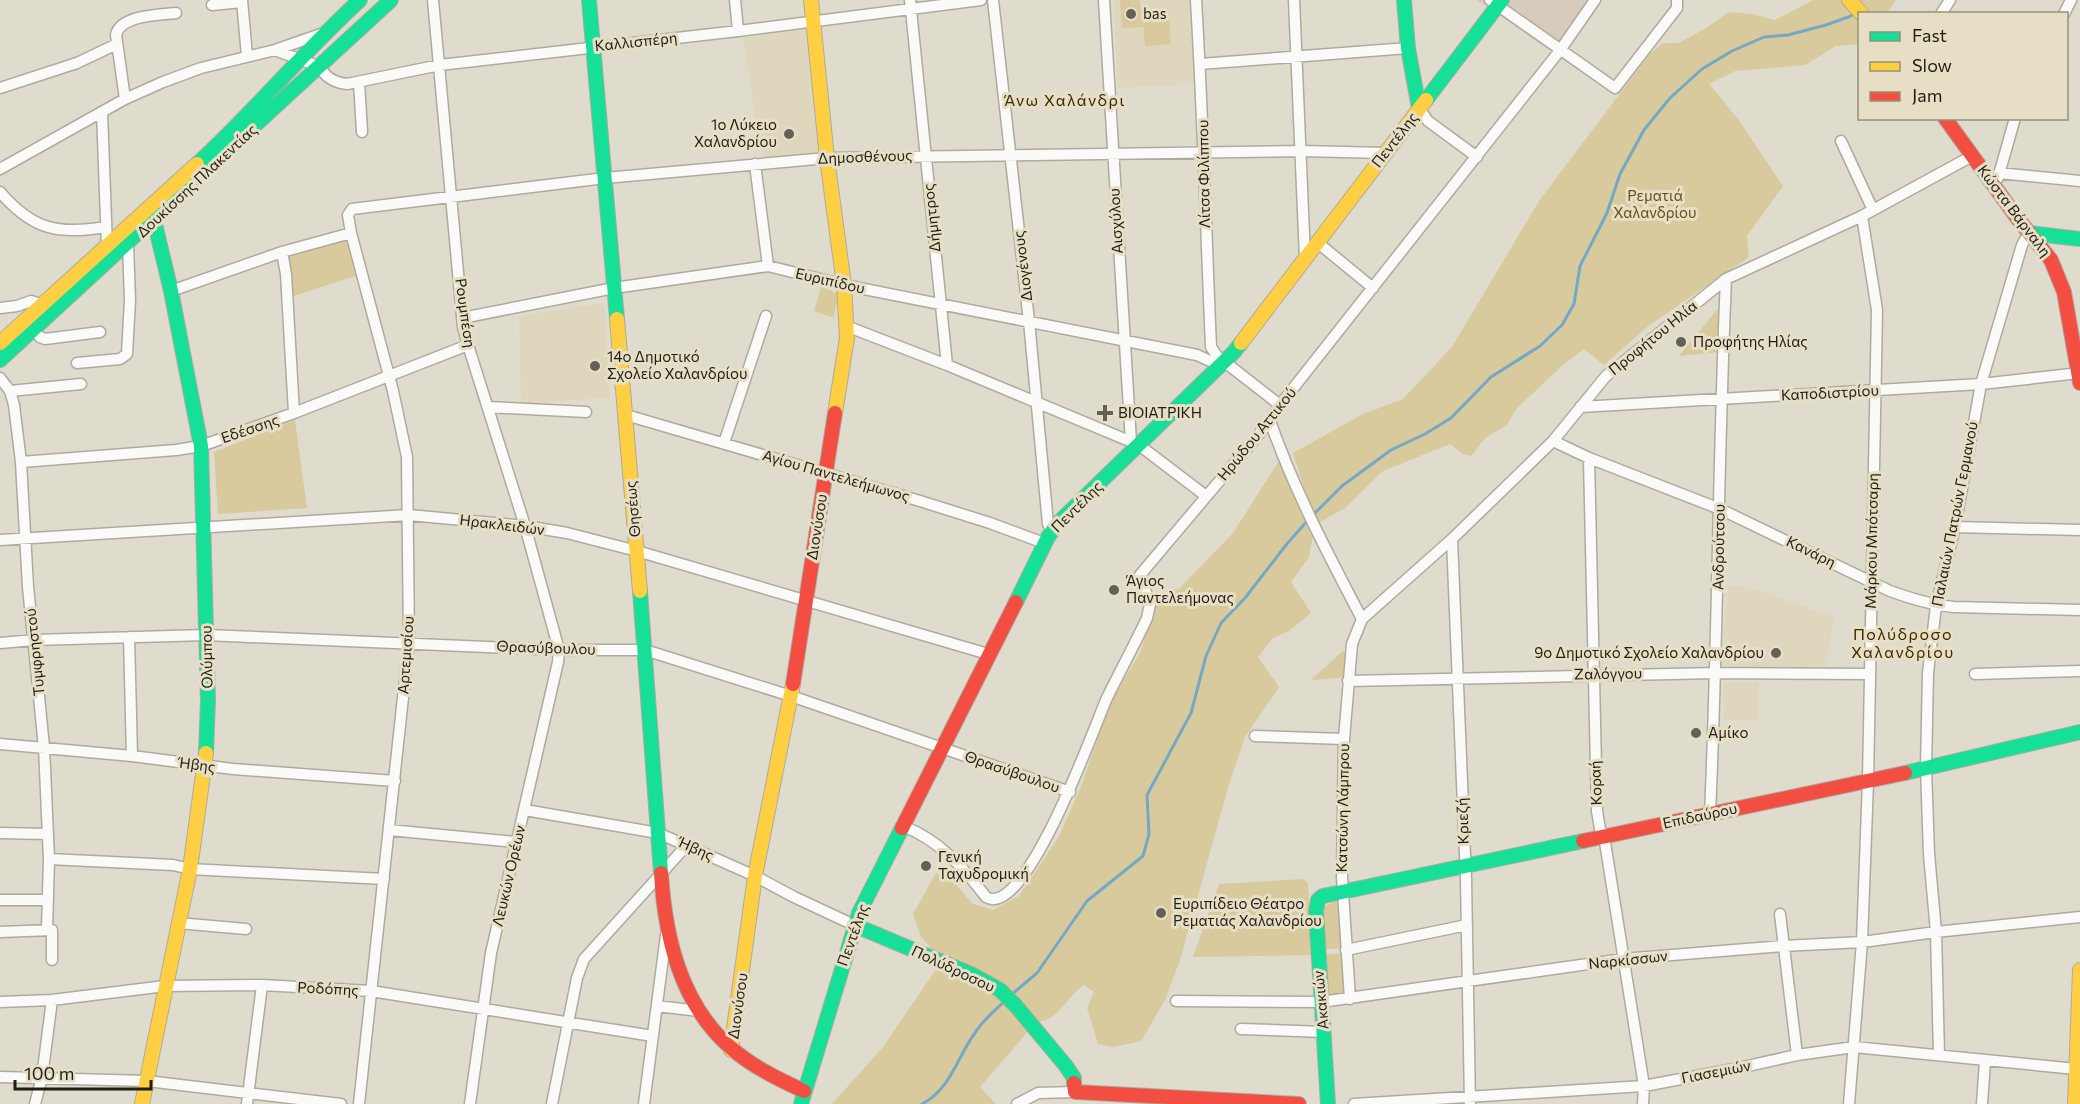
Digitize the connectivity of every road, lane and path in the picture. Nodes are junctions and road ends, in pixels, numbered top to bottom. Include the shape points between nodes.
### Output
1 (360, 0) edge
2 (391, 0) edge
3 (433, 0) edge
4 (589, 0) edge
5 (735, 0) edge
6 (811, 0) edge
7 (981, 0) edge
8 (993, 0) edge
9 (1104, 0) edge
10 (1196, 0) edge
11 (1294, 0) edge
12 (1404, 0) edge
13 (1595, 0) edge
14 (1677, 0) edge
15 (1849, 0) edge
16 (242, 1) edge
17 (1497, 2) edge
18 (911, 4) edge
19 (212, 5) dead end
20 (1860, 12) edge
21 (176, 13) dead end
22 (814, 21) junction
23 (738, 31) junction
24 (324, 33) junction
25 (117, 44) junction
26 (593, 47) junction
27 (1408, 48) junction
28 (1562, 49) junction
29 (275, 50) junction
30 (247, 56) junction
31 (1296, 58) junction
32 (300, 59) junction
33 (440, 64) junction
34 (1200, 64) junction
35 (320, 67) junction
36 (359, 82) junction
37 (0, 88) edge
38 (126, 99) junction
39 (1419, 108) junction
40 (102, 112) junction
41 (1946, 120) edge
42 (2014, 120) edge
43 (362, 132) dead end
44 (1841, 141) dead end
45 (1302, 151) junction
46 (1205, 152) junction
47 (1113, 153) junction
48 (1385, 153) junction
49 (926, 155) junction
50 (1010, 156) junction
51 (1972, 156) junction
52 (1477, 157) junction
53 (827, 158) junction
54 (755, 164) junction
55 (0, 169) edge
56 (1999, 173) junction
57 (605, 178) junction
58 (2080, 181) edge
59 (1995, 187) junction
60 (0, 192) edge
61 (453, 196) junction
62 (1873, 210) junction
63 (349, 212) joint
64 (151, 215) junction
65 (1862, 216) junction
66 (106, 226) junction
67 (351, 232) junction
68 (2029, 233) junction
69 (2080, 239) edge
70 (1317, 242) junction
71 (128, 244) junction
72 (107, 247) junction
73 (282, 252) junction
74 (1305, 258) junction
75 (768, 266) junction
76 (1725, 279) junction
77 (844, 285) junction
78 (614, 288) junction
79 (1373, 288) junction
80 (171, 291) junction
81 (941, 304) junction
82 (0, 308) edge
83 (38, 309) junction
84 (766, 316) dead end
85 (462, 318) junction
86 (1029, 321) junction
87 (846, 326) junction
88 (33, 330) junction
89 (100, 332) dead end
90 (1123, 342) junction
91 (0, 343) edge
92 (468, 345) junction
93 (1211, 347) junction
94 (1197, 355) junction
95 (0, 360) edge
96 (77, 363) dead end
97 (1223, 364) junction
98 (947, 365) junction
99 (388, 375) junction
100 (2080, 376) edge
101 (0, 378) edge
102 (81, 384) dead end
103 (1981, 384) junction
104 (10, 391) junction
105 (1875, 391) junction
106 (1720, 399) junction
107 (1037, 404) junction
108 (1280, 405) junction
109 (488, 407) junction
110 (1580, 407) junction
111 (586, 412) dead end
112 (294, 413) junction
113 (626, 415) junction
114 (1270, 421) junction
115 (1554, 441) junction
116 (724, 443) junction
117 (1135, 444) junction
118 (201, 446) junction
119 (1589, 458) junction
120 (21, 462) junction
121 (825, 474) junction
122 (1206, 496) junction
123 (1720, 509) junction
124 (409, 515) junction
125 (525, 526) junction
126 (1955, 527) junction
127 (204, 528) junction
128 (2080, 530) edge
129 (1048, 537) junction
130 (25, 538) junction
131 (1452, 539) junction
132 (0, 540) edge
133 (637, 551) junction
134 (1871, 582) junction
135 (806, 600) junction
136 (1936, 606) junction
137 (2080, 610) edge
138 (1362, 619) junction
139 (206, 635) junction
140 (129, 637) junction
141 (34, 640) junction
142 (409, 642) junction
143 (0, 644) edge
144 (559, 650) junction
145 (645, 650) junction
146 (988, 654) junction
147 (2080, 671) edge
148 (1716, 673) junction
149 (1869, 674) junction
150 (1976, 674) dead end
151 (1594, 675) junction
152 (1457, 677) junction
153 (1348, 681) junction
154 (791, 696) junction
155 (2079, 733) edge
156 (1255, 736) dead end
157 (1344, 740) junction
158 (0, 744) edge
159 (44, 747) junction
160 (941, 748) junction
161 (132, 756) junction
162 (205, 766) junction
163 (1926, 768) junction
164 (395, 781) junction
165 (1868, 781) junction
166 (1070, 792) junction
167 (525, 810) junction
168 (1710, 814) junction
169 (903, 826) junction
170 (389, 830) junction
171 (0, 833) edge
172 (658, 833) junction
173 (48, 834) junction
174 (1604, 836) junction
175 (516, 842) junction
176 (687, 845) junction
177 (49, 859) junction
178 (1465, 865) junction
179 (190, 869) junction
180 (660, 875) junction
181 (755, 876) junction
182 (384, 879) junction
183 (1342, 891) junction
184 (1320, 898) joint
185 (0, 900) edge
186 (46, 900) junction
187 (1780, 914) dead end
188 (2080, 917) edge
189 (178, 923) junction
190 (854, 925) junction
191 (1467, 925) junction
192 (667, 928) junction
193 (246, 929) dead end
194 (50, 930) junction
195 (0, 932) edge
196 (1936, 932) junction
197 (1862, 942) junction
198 (1783, 946) junction
199 (1347, 950) junction
200 (52, 960) dead end
201 (1623, 960) junction
202 (2080, 970) edge
203 (2080, 978) edge
204 (1467, 981) junction
205 (262, 985) junction
206 (165, 986) junction
207 (371, 991) junction
208 (1350, 999) junction
209 (52, 1000) junction
210 (1176, 1001) dead end
211 (0, 1002) edge
212 (1321, 1002) junction
213 (657, 1006) junction
214 (484, 1009) junction
215 (699, 1011) junction
216 (568, 1022) junction
217 (1241, 1029) dead end
218 (1324, 1032) junction
219 (653, 1036) junction
220 (1854, 1047) junction
221 (731, 1050) junction
222 (1797, 1055) junction
223 (1939, 1055) junction
224 (1985, 1060) junction
225 (2076, 1069) junction
226 (0, 1077) edge
227 (42, 1077) junction
228 (147, 1081) junction
229 (1644, 1086) junction
230 (1075, 1092) junction
231 (803, 1097) edge
232 (248, 1099) edge
233 (1470, 1100) edge
234 (35, 1104) edge
235 (142, 1104) edge
236 (341, 1104) edge
237 (359, 1104) edge
238 (470, 1104) edge
239 (552, 1104) edge
240 (644, 1104) edge
241 (1017, 1104) edge
242 (1299, 1104) edge
243 (1328, 1104) edge
244 (1354, 1104) edge
245 (1643, 1104) edge
246 (1849, 1104) edge
247 (1982, 1104) edge
248 (2075, 1104) edge

1 - 24 street, Δουκίσσης Πλακεντίας
2 - 35 street, Δουκίσσης Πλακεντίας
3 - 33 street, Ρουμπέση
4 - 26 street, Θησέως
5 - 23 street
6 - 22 street, Διονύσου
7 - 18 street, Καλλισπέρη
8 - 50 street, Διογένους
9 - 47 street, Αισχύλου
10 - 34 street, Λίτσα Φιλίππου
11 - 31 street
12 - 27 street
13 - 28 street, Ηρώδου Αττικού
14 - 28 street via 1677,8 1615,88
15 - 20 street
16 - 19 street
16 - 30 street
17 - 28 street
17 - 39 street, Πεντέλης
18 - 22 street, Καλλισπέρη
18 - 49 street, Δήμητρος
21 - 25 street via 123,23 116,31
22 - 23 street, Καλλισπέρη
22 - 53 street, Διονύσου
23 - 26 street, Καλλισπέρη
24 - 29 street
24 - 32 street, Δουκίσσης Πλακεντίας
25 - 37 street via 77,63
25 - 38 street
26 - 33 street, Καλλισπέρη
26 - 57 street, Θησέως
27 - 31 street
27 - 39 street
28 - 52 street, Ηρώδου Αττικού
29 - 30 street
29 - 32 street, Καλλισπέρη
30 - 38 street via 183,74
31 - 34 street
31 - 45 street
32 - 35 street, Καλλισπέρη
32 - 64 street, Δουκίσσης Πλακεντίας
33 - 36 street, Καλλισπέρη
33 - 61 street, Ρουμπέση
34 - 46 street, Λίτσα Φιλίππου
35 - 36 street, Καλλισπέρη via 322,73 338,82
35 - 64 street, Δουκίσσης Πλακεντίας
36 - 43 street
38 - 40 street
39 - 48 street, Πεντέλης
39 - 52 street via 1428,121
40 - 55 street
40 - 66 street
41 - 51 street, Κώστα Βάρναλη
42 - 56 street
44 - 62 street
45 - 46 street, Δημοσθένους
45 - 48 street, Δημοσθένους
45 - 74 street
46 - 47 street, Δημοσθένους
46 - 93 street, Λίτσα Φιλίππου
47 - 50 street, Δημοσθένους
47 - 90 street, Αισχύλου
48 - 70 street, Πεντέλης
49 - 50 street, Δημοσθένους
49 - 53 street, Δημοσθένους
49 - 81 street, Δήμητρος
50 - 86 street, Διογένους
51 - 59 street, Κώστα Βάρναλη
51 - 62 street, Προφήτου Ηλία
52 - 79 street, Ηρώδου Αττικού
53 - 54 street, Δημοσθένους
53 - 77 street, Διονύσου
54 - 57 street, Δημοσθένους
54 - 75 street
56 - 58 street
56 - 59 street
57 - 61 street, Δημοσθένους
57 - 78 street, Θησέως
59 - 68 street, Κώστα Βάρναλη
60 - 66 street via 16,210 47,227 73,231
61 - 63 street, Δημοσθένους
61 - 85 street, Ρουμπέση
62 - 65 street, Προφήτου Ηλία
63 - 67 street, Αρτεμισίου
64 - 71 street, Δουκίσσης Πλακεντίας
64 - 72 street, Δουκίσσης Πλακεντίας
64 - 80 street, Ολύμπου
65 - 76 street, Προφήτου Ηλία
65 - 105 street, Μάρκου Μπότσαρη via 1877,310
66 - 72 street
67 - 73 street
67 - 99 street, Αρτεμισίου
68 - 69 street
68 - 100 street, Κώστα Βάρναλη via 2046,251 2057,271
68 - 103 street, Παλαιών Πατρών Γερμανού via 2022,245
70 - 74 street, Πεντέλης
70 - 79 street
71 - 88 street, Δουκίσσης Πλακεντίας
71 - 96 street via 127,354 120,359
72 - 83 street, Δουκίσσης Πλακεντίας
73 - 80 street
73 - 112 street
74 - 97 street, Πεντέλης
75 - 77 street, Ευριπίδου
75 - 78 street, Ευριπίδου
76 - 106 street, Ανδρούτσου
76 - 110 street, Προφήτου Ηλία via 1616,367
77 - 81 street, Ευριπίδου
77 - 87 street, Διονύσου
78 - 85 street, Ευριπίδου
78 - 113 street, Θησέως
79 - 108 street, Ηρώδου Αττικού
80 - 118 street, Ολύμπου
81 - 86 street, Ευριπίδου
81 - 98 street, Δήμητρος
82 - 83 street via 31,301 38,304
83 - 91 street, Δουκίσσης Πλακεντίας
84 - 116 street
85 - 92 street, Ρουμπέση
86 - 90 street, Ευριπίδου
86 - 107 street, Διογένους
87 - 98 street
87 - 121 street, Διονύσου
88 - 89 street via 45,339
88 - 95 street, Δουκίσσης Πλακεντίας
90 - 94 street, Ευριπίδου
90 - 117 street, Αισχύλου
92 - 99 street, Εδέσσης
92 - 109 street, Ρουμπέση
93 - 94 street
93 - 97 street
94 - 97 street, Ευριπίδου
97 - 108 street
97 - 117 street, Πεντέλης
98 - 107 street
99 - 112 street, Εδέσσης
99 - 124 street, Αρτεμισίου via 407,457
100 - 103 street, Καποδιστρίου
101 - 104 street, Τυμφρηστού
102 - 104 street
103 - 105 street, Καποδιστρίου
103 - 126 street, Παλαιών Πατρών Γερμανού
104 - 120 street, Τυμφρηστού
105 - 106 street, Καποδιστρίου
105 - 134 street, Μάρκου Μπότσαρη
106 - 110 street, Καποδιστρίου
106 - 123 street, Ανδρούτσου
107 - 117 street
107 - 129 street, Διογένους
108 - 114 street, Ηρώδου Αττικού
109 - 111 street
109 - 125 street, Ρουμπέση
110 - 115 street, Προφήτου Ηλία
112 - 118 street, Εδέσσης
113 - 116 street, Αγίου Παντελεήμωνος
113 - 133 street, Θησέως
114 - 122 street, Ηρώδου Αττικού
114 - 138 street via 1305,509
115 - 119 street, Κανάρη
115 - 131 street, Προφήτου Ηλία
116 - 121 street, Αγίου Παντελεήμωνος
117 - 122 street
117 - 129 street, Πεντέλης
118 - 120 street, Εδέσσης
118 - 127 street, Ολύμπου
119 - 123 street, Κανάρη
119 - 151 street, Κοραή
120 - 130 street, Τυμφρηστού
121 - 129 street, Αγίου Παντελεήμωνος
121 - 135 street, Διονύσου
122 - 166 street, Ηρώδου Αττικού via 1140,575 1150,604 1147,618 1107,699
123 - 134 street, Κανάρη
123 - 148 street, Ανδρούτσου
124 - 125 street, Ηρακλειδών
124 - 127 street, Ηρακλειδών
124 - 142 street, Αρτεμισίου
125 - 133 street, Ηρακλειδών
125 - 144 street, Ρουμπέση
126 - 128 street
126 - 136 street, Παλαιών Πατρών Γερμανού
127 - 130 street, Ηρακλειδών
127 - 139 street, Ολύμπου
129 - 146 street, Πεντέλης
130 - 132 street, Ηρακλειδών
130 - 141 street, Τυμφρηστού
131 - 138 street, Προφήτου Ηλία
131 - 152 street, Κριεζή
133 - 135 street, Ηρακλειδών
133 - 145 street, Θησέως
134 - 136 street, Κανάρη
134 - 149 street, Μάρκου Μπότσαρη
135 - 146 street, Ηρακλειδών
135 - 154 street, Διονύσου
136 - 137 street, Κανάρη
136 - 163 street, Παλαιών Πατρών Γερμανού via 1928,673
138 - 153 street, Κατσώνη Λάμπρου via 1352,644
139 - 140 street, Θρασύβουλου
139 - 142 street, Θρασύβουλου
139 - 162 street, Ολύμπου
140 - 141 street, Θρασύβουλου
140 - 161 street
141 - 143 street, Θρασύβουλου
141 - 159 street, Τυμφρηστού
142 - 144 street, Θρασύβουλου
142 - 164 street, Αρτεμισίου
144 - 145 street, Θρασύβουλου
144 - 167 street, Λευκών Ορέων
145 - 154 street, Θρασύβουλου
145 - 172 street, Θησέως
146 - 160 street, Πεντέλης
147 - 150 street
148 - 149 street, Ζαλόγγου
148 - 151 street, Ζαλόγγου
148 - 168 street, Ανδρούτσου
149 - 165 street, Μάρκου Μπότσαρη
151 - 152 street, Ζαλόγγου
151 - 174 street, Κοραή via 1597,811
152 - 153 street, Ζαλόγγου
152 - 178 street, Κριεζή
153 - 157 street, Κατσώνη Λάμπρου
154 - 160 street, Θρασύβουλου
154 - 181 street, Διονύσου
155 - 163 street, Επιδαύρου
156 - 157 street
157 - 183 street, Κατσώνη Λάμπρου
158 - 159 street, Ήβης
159 - 161 street, Ήβης
159 - 173 street, Τυμφρηστού
160 - 166 street, Θρασύβουλου
160 - 169 street, Πεντέλης
161 - 162 street, Ήβης
162 - 164 street, Ήβης
162 - 179 street, Ολύμπου
163 - 165 street, Επιδαύρου
163 - 196 street, Παλαιών Πατρών Γερμανού
164 - 170 street, Αρτεμισίου
165 - 168 street, Επιδαύρου
165 - 197 street, Μάρκου Μπότσαρη
166 - 169 street, Ηρώδου Αττικού via 1046,840 1013,889 997,900 986,897 941,848
167 - 172 street, Ήβης
167 - 175 street, Λευκών Ορέων
168 - 174 street, Επιδαύρου
169 - 190 street, Πεντέλης
170 - 175 street
170 - 182 street, Αρτεμισίου
171 - 173 street
172 - 176 street, Ήβης
172 - 180 street, Θησέως
173 - 177 street, Τυμφρηστού
174 - 178 street, Επιδαύρου
174 - 201 street, Κοραή
175 - 214 street, Λευκών Ορέων
176 - 180 street
176 - 181 street, Ήβης
177 - 179 street
177 - 186 street, Τυμφρηστού
178 - 183 street, Επιδαύρου
178 - 191 street, Κριεζή
179 - 182 street
179 - 189 street, Ολύμπου
180 - 192 street, Θησέως
180 - 216 street via 584,960
181 - 190 street, Ήβης
181 - 221 street, Διονύσου
182 - 207 street, Αρτεμισίου
183 - 184 street, Επιδαύρου
183 - 199 street, Κατσώνη Λάμπρου
184 - 212 street, Ακακιών via 1316,911
185 - 186 street
186 - 194 street, Τυμφρηστού
187 - 198 street
188 - 196 street, Ναρκίσσων
189 - 193 street
189 - 206 street, Ολύμπου
190 - 230 street, Πολύδροσου via 1000,990 1071,1072
190 - 231 street, Πεντέλης
191 - 199 street
191 - 204 street, Κριεζή
192 - 213 street
192 - 215 street, Θησέως via 680,972
194 - 195 street
194 - 200 street, Τυμφρηστού
196 - 197 street, Ναρκίσσων
196 - 223 street, Παλαιών Πατρών Γερμανού
197 - 198 street, Ναρκίσσων
197 - 220 street, Μάρκου Μπότσαρη
198 - 201 street, Ναρκίσσων
198 - 222 street
199 - 208 street, Κατσώνη Λάμπρου
201 - 204 street, Ναρκίσσων
201 - 229 street, Κοραή
202 - 203 street
203 - 225 street
204 - 208 street, Ναρκίσσων
204 - 233 street, Κριεζή
205 - 206 street, Ροδόπης
205 - 207 street, Ροδόπης
205 - 232 street
206 - 209 street, Ροδόπης
206 - 228 street, Ολύμπου
207 - 214 street, Ροδόπης
207 - 237 street, Αρτεμισίου
208 - 212 street, Ναρκίσσων
209 - 211 street, Ροδόπης
209 - 227 street
210 - 212 street, Ναρκίσσων
212 - 218 street, Ακακιών
213 - 215 street
213 - 219 street
214 - 216 street, Ροδόπης
214 - 238 street, Λευκών Ορέων
215 - 221 street, Θησέως
216 - 219 street, Ροδόπης
216 - 239 street
217 - 218 street
218 - 243 street, Ακακιών
219 - 240 street
220 - 222 street, Γιασεμιών
220 - 223 street, Γιασεμιών
220 - 246 street, Μάρκου Μπότσαρη
221 - 231 street, Θησέως
222 - 229 street, Γιασεμιών
223 - 224 street, Γιασεμιών
224 - 225 street, Γιασεμιών
224 - 247 street
225 - 248 street
226 - 227 street
227 - 228 street
227 - 234 street
228 - 232 street
228 - 235 street, Ολύμπου
229 - 233 street, Γιασεμιών
229 - 245 street, Κοραή
230 - 241 street via 1038,1093
230 - 242 street
232 - 236 street
233 - 244 street, Γιασεμιών

